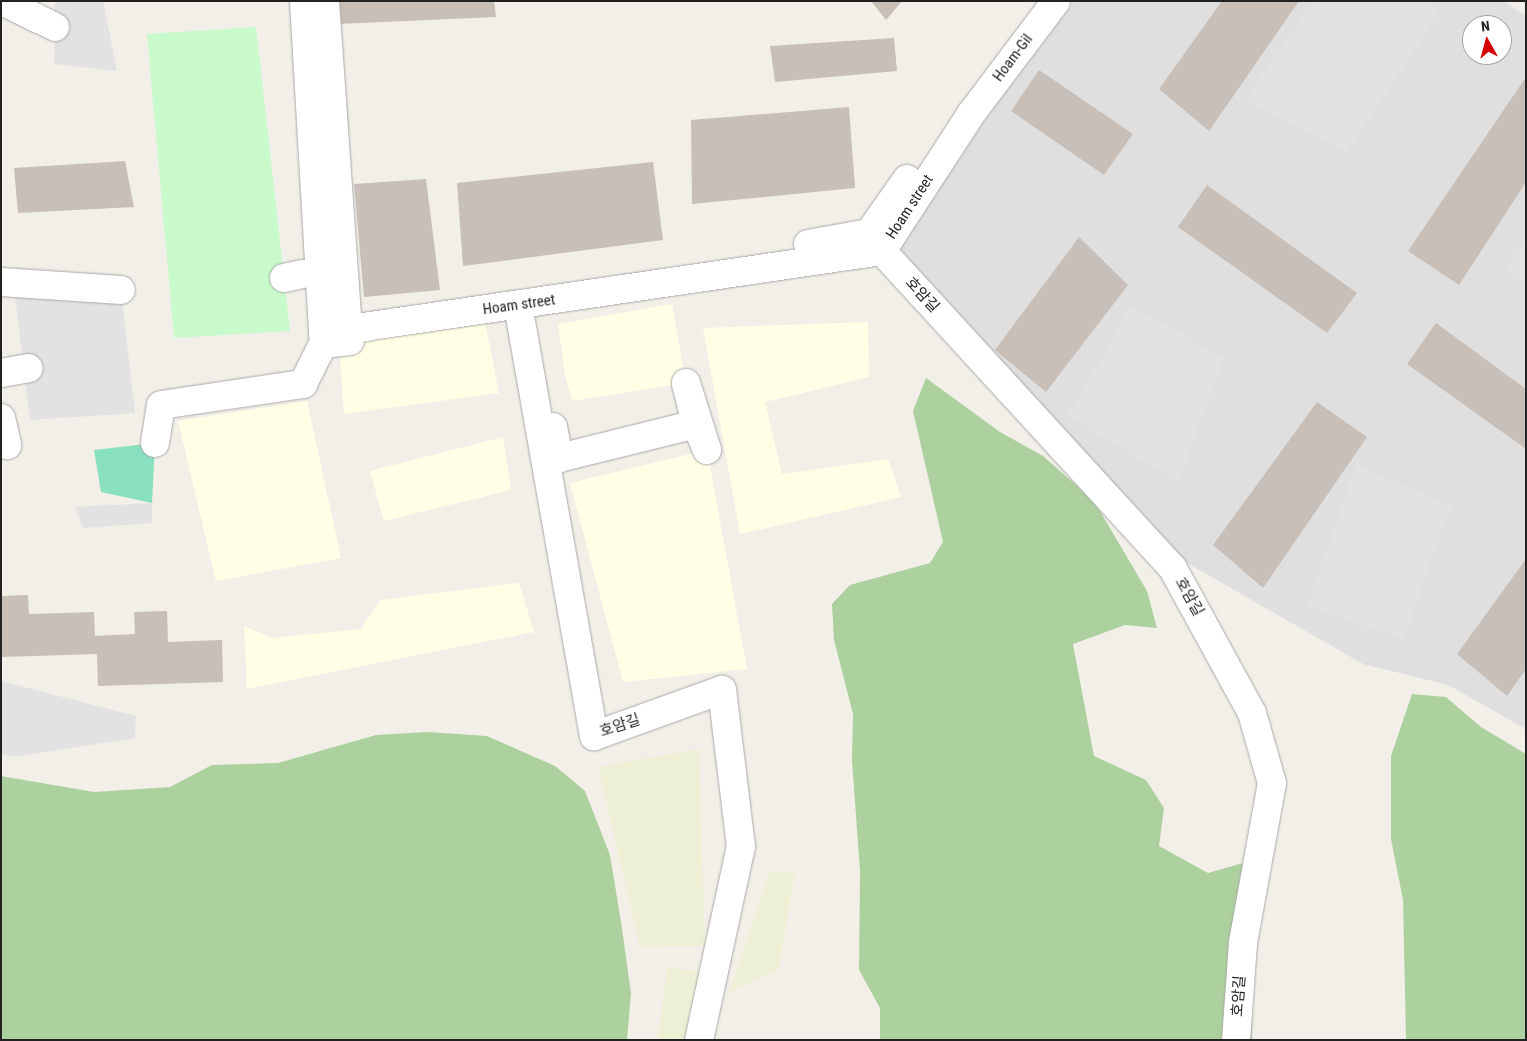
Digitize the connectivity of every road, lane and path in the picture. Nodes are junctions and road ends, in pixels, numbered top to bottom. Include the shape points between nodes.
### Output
1 (2, 1) edge
2 (304, 1) edge
3 (325, 1) edge
4 (1034, 1) edge
5 (1056, 1) edge
6 (54, 27) dead end
7 (293, 36) dead end
8 (971, 114) joint
9 (878, 261) junction
10 (1, 282) edge
11 (122, 290) dead end
12 (518, 305) junction
13 (348, 330) junction
14 (323, 344) junction
15 (29, 368) dead end
16 (1, 373) edge
17 (1, 418) edge
18 (696, 424) dead end
19 (155, 443) dead end
20 (7, 445) dead end
21 (540, 506) dead end
22 (699, 1040) edge
23 (1236, 1040) edge

1 - 6 street
2 - 13 street, Hoam street via 323,333
3 - 13 street
4 - 13 street via 869,233
5 - 8 street, Hoam-Gil
7 - 14 street via 289,65 294,276 307,341
8 - 9 street, Hoam street
9 - 12 street, Hoam street
9 - 18 street via 534,320 559,458
9 - 23 street, 호암길 via 1172,567 1252,713 1272,783 1243,944
10 - 11 street
12 - 13 street, Hoam street
12 - 22 street, 호암길 via 594,736 722,690 741,846
14 - 19 street via 303,384 161,405
14 - 21 street via 508,320
15 - 16 street
17 - 20 street

